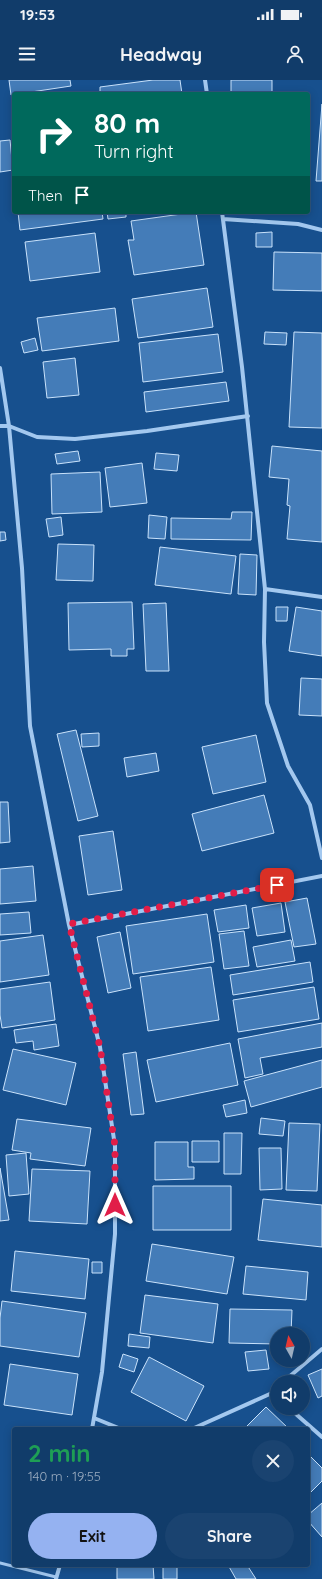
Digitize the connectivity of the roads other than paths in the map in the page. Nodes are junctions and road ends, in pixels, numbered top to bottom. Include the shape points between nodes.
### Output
1 (205, 80) edge
2 (207, 92) edge
3 (222, 214) edge
4 (223, 219) junction
5 (322, 230) edge
6 (0, 368) edge
7 (248, 416) junction
8 (0, 426) edge
9 (9, 426) junction
10 (265, 589) junction
11 (322, 597) edge
12 (322, 858) edge
13 (322, 876) edge
14 (69, 924) junction
15 (322, 1349) edge
16 (291, 1375) edge
17 (270, 1394) edge
18 (297, 1415) edge
19 (94, 1418) junction
20 (92, 1427) edge
21 (116, 1427) edge
22 (196, 1427) edge
23 (322, 1437) edge
24 (0, 1563) edge
25 (12, 1566) edge
26 (15, 1567) edge
27 (59, 1567) edge
28 (56, 1578) edge

1 - 2 street
3 - 4 street
4 - 5 street via 298,224
4 - 7 street
6 - 9 street
7 - 9 street via 75,439 37,437
7 - 10 street
8 - 9 street
9 - 14 street via 22,568 30,726
10 - 11 street
10 - 12 street via 267,704 288,766 310,805
13 - 14 street
14 - 19 street via 100,1047 115,1146 115,1234 102,1372
15 - 16 street
17 - 22 street
18 - 23 street
19 - 20 street
19 - 21 street
24 - 25 lane
26 - 28 lane
27 - 28 street

